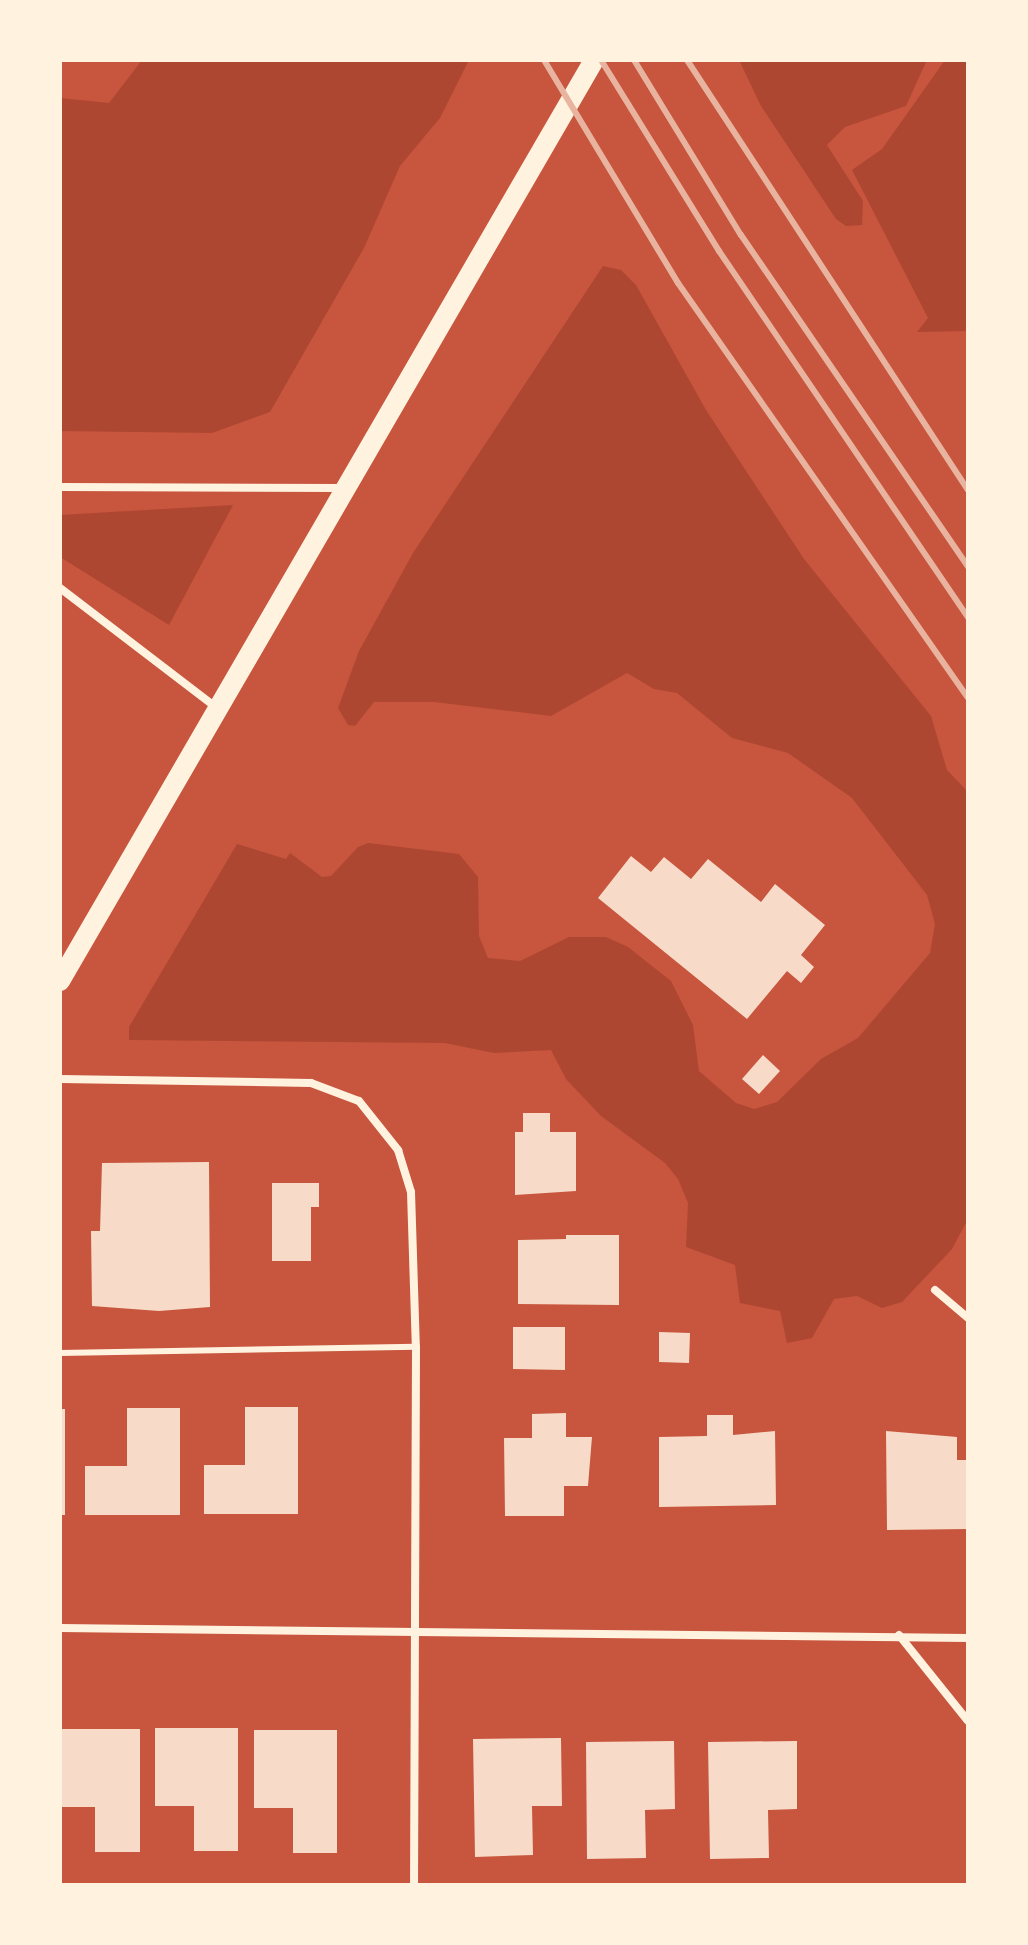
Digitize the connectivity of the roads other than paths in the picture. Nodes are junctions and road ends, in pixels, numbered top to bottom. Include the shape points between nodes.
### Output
1 (594, 60) edge
2 (60, 487) edge
3 (346, 488) junction
4 (60, 588) edge
5 (218, 709) junction
6 (60, 981) edge
7 (60, 1079) edge
8 (935, 1290) dead end
9 (968, 1318) edge
10 (416, 1347) junction
11 (60, 1353) edge
12 (60, 1628) edge
13 (415, 1628) junction
14 (899, 1635) junction
15 (968, 1638) edge
16 (968, 1721) edge
17 (414, 1885) edge

1 - 3 main road
2 - 3 street
3 - 5 main road
4 - 5 street
5 - 6 main road
7 - 10 street via 292,1081 330,1087 359,1101 387,1130 409,1181
8 - 9 street
10 - 11 lane
10 - 13 street
12 - 13 street
13 - 14 street
13 - 17 street
14 - 15 street
14 - 16 street

